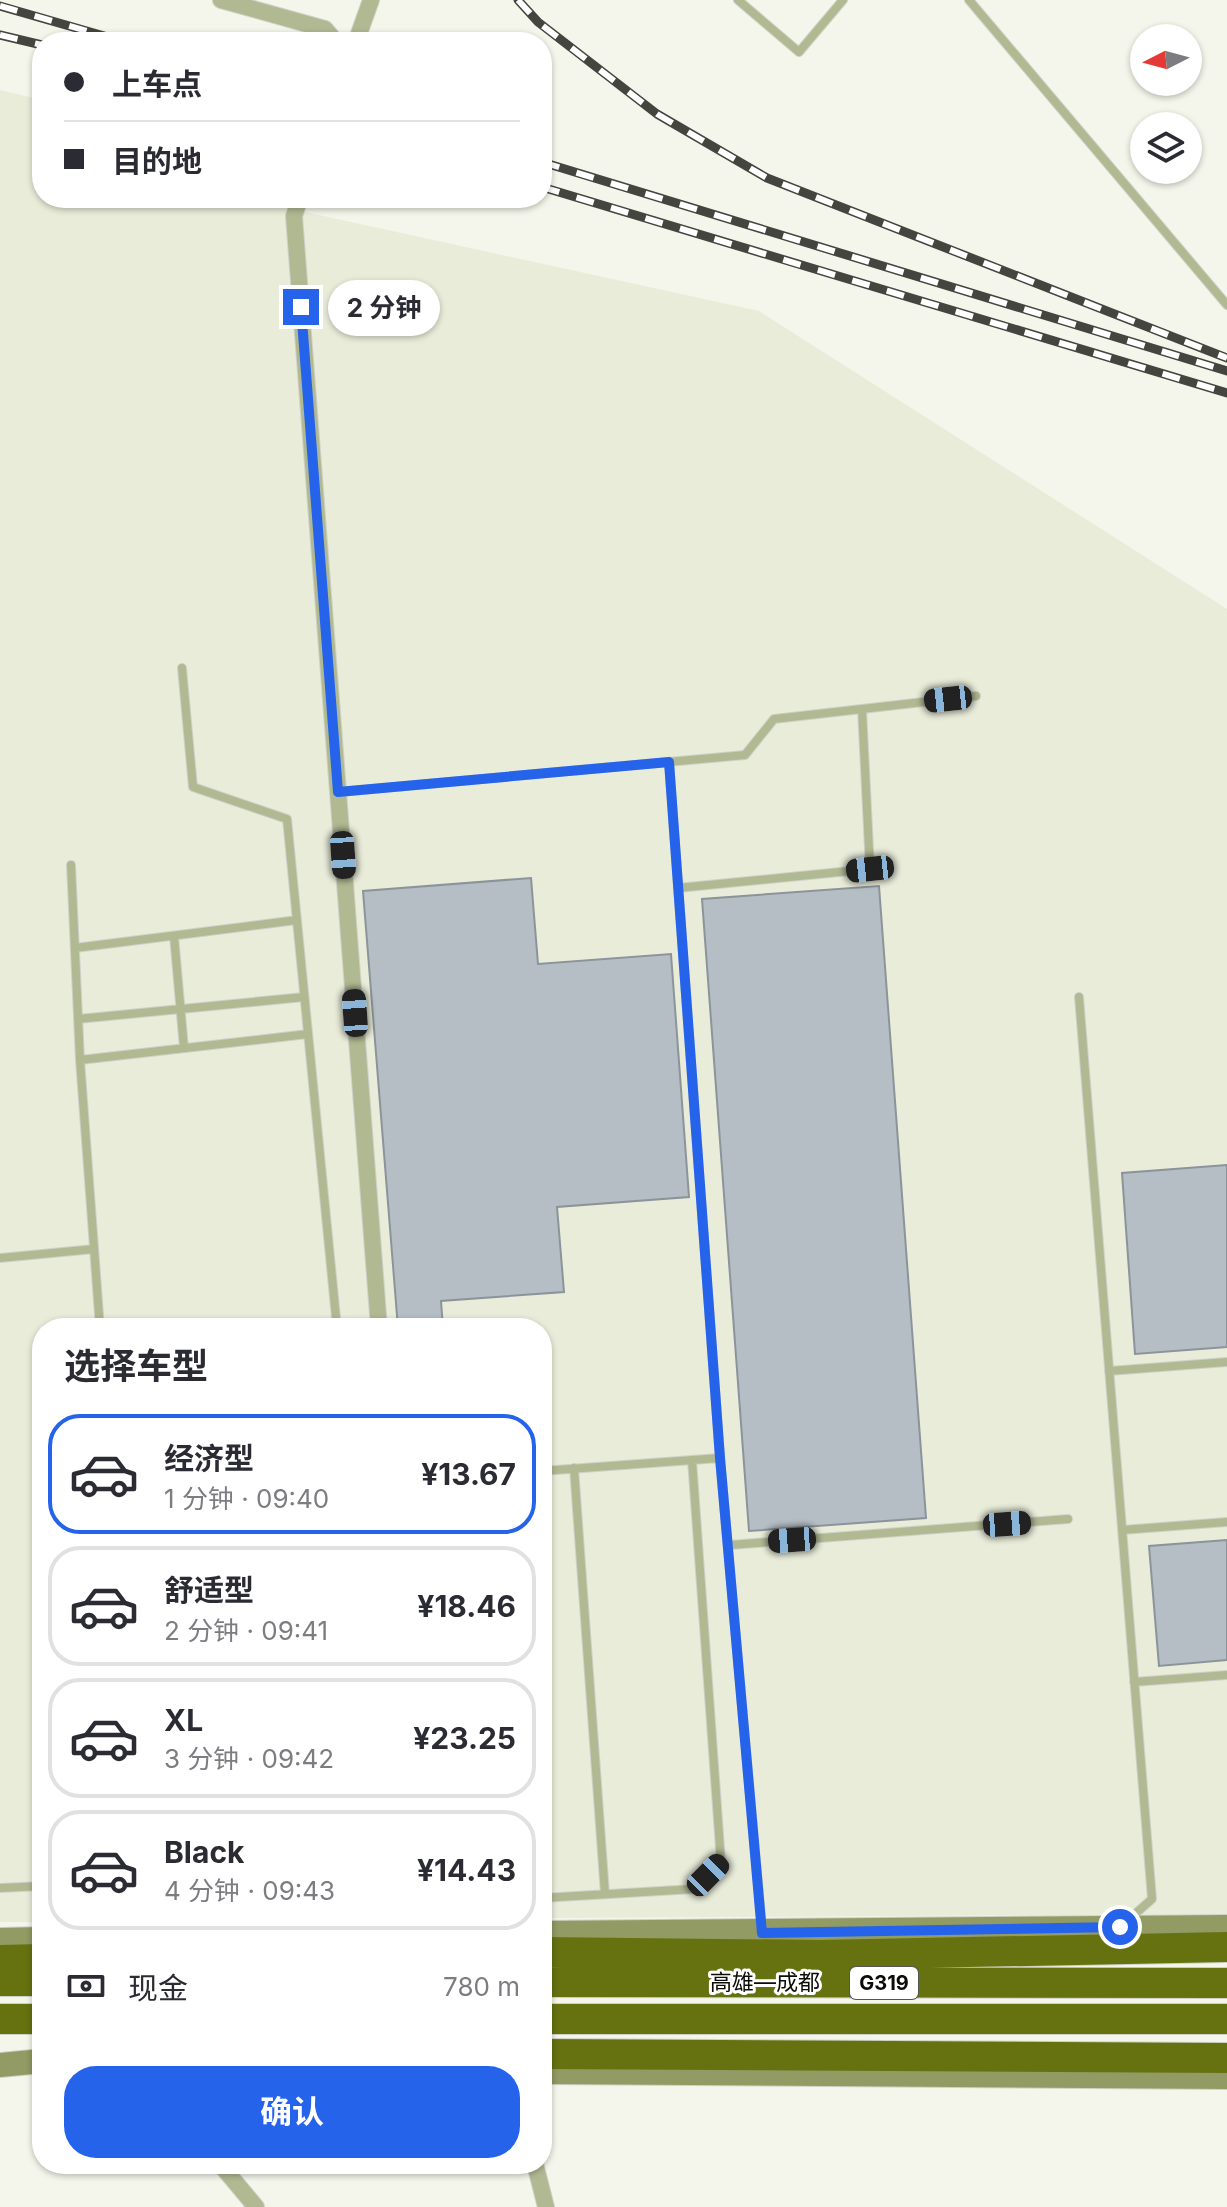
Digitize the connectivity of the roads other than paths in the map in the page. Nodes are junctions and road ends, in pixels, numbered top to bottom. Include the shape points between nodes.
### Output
1 (221, 0) edge
2 (371, 0) edge
3 (738, 0) edge
4 (843, 0) edge
5 (969, 0) edge
6 (328, 32) edge
7 (360, 32) edge
8 (297, 208) edge
9 (1227, 305) edge
10 (182, 668) dead end
11 (976, 696) dead end
12 (862, 709) junction
13 (669, 762) junction
14 (338, 792) junction
15 (71, 865) dead end
16 (678, 888) junction
17 (297, 920) junction
18 (174, 936) junction
19 (75, 948) junction
20 (304, 997) junction
21 (1079, 997) dead end
22 (181, 1009) junction
23 (78, 1019) junction
24 (308, 1034) junction
25 (184, 1048) junction
26 (80, 1060) junction
27 (94, 1249) junction
28 (0, 1258) edge
29 (99, 1318) edge
30 (336, 1318) edge
31 (378, 1318) edge
32 (1227, 1362) edge
33 (1109, 1371) junction
34 (720, 1458) junction
35 (692, 1460) junction
36 (574, 1468) junction
37 (552, 1470) edge
38 (1068, 1519) dead end
39 (1227, 1522) edge
40 (1122, 1530) junction
41 (730, 1545) junction
42 (1227, 1675) edge
43 (1134, 1682) junction
44 (32, 1886) edge
45 (0, 1888) edge
46 (605, 1894) junction
47 (552, 1897) edge
48 (1120, 1927) junction
49 (1227, 1927) edge
50 (552, 1933) edge
51 (762, 1933) junction
52 (32, 1939) edge
53 (0, 1940) edge
54 (1227, 1947) edge
55 (552, 1952) edge
56 (32, 1959) edge
57 (0, 1960) edge
58 (552, 1973) edge
59 (1227, 1973) edge
60 (32, 1974) edge
61 (0, 1978) edge
62 (32, 1980) edge
63 (552, 1982) edge
64 (1227, 1983) edge
65 (4, 2019) edge
66 (552, 2019) edge
67 (1227, 2019) edge
68 (32, 2020) edge
69 (0, 2048) edge
70 (32, 2050) edge
71 (552, 2054) edge
72 (1227, 2058) edge
73 (32, 2062) edge
74 (0, 2065) edge
75 (552, 2072) edge
76 (1227, 2077) edge
77 (228, 2174) edge
78 (538, 2174) edge
79 (256, 2207) edge
80 (546, 2207) edge

1 - 6 street
2 - 7 street
3 - 4 lane via 799,52
5 - 9 lane
8 - 14 street
10 - 17 lane via 193,787 287,819
11 - 12 lane
12 - 13 lane via 774,719 745,755
12 - 16 lane via 870,869
13 - 14 lane
13 - 16 lane
14 - 31 street
15 - 19 lane
16 - 34 lane
17 - 18 lane
17 - 20 lane
18 - 19 lane
18 - 22 lane
19 - 23 lane
20 - 22 lane
20 - 24 lane
21 - 33 lane
22 - 23 lane
22 - 25 lane
23 - 26 lane
24 - 25 lane
24 - 30 lane
25 - 26 lane
26 - 27 lane
27 - 28 lane
27 - 29 lane
32 - 33 lane
33 - 40 lane
34 - 35 lane
34 - 41 lane
35 - 36 lane
35 - 46 lane via 721,1862 694,1889
36 - 37 lane
36 - 46 lane
38 - 41 lane
39 - 40 lane
40 - 43 lane
41 - 51 lane
42 - 43 lane
43 - 48 lane via 1152,1899
44 - 45 lane
46 - 47 lane
48 - 49 main road
48 - 51 main road
50 - 51 main road
52 - 53 main road
54 - 55 highway via 820,1955
56 - 57 highway
58 - 59 main road
60 - 61 main road
61 - 62 highway
63 - 64 highway, 高雄—成都 / G319
65 - 68 highway
66 - 67 highway, 高雄—成都 / G319
69 - 70 main road
71 - 72 highway
73 - 74 main road
75 - 76 main road
77 - 79 street
78 - 80 street

